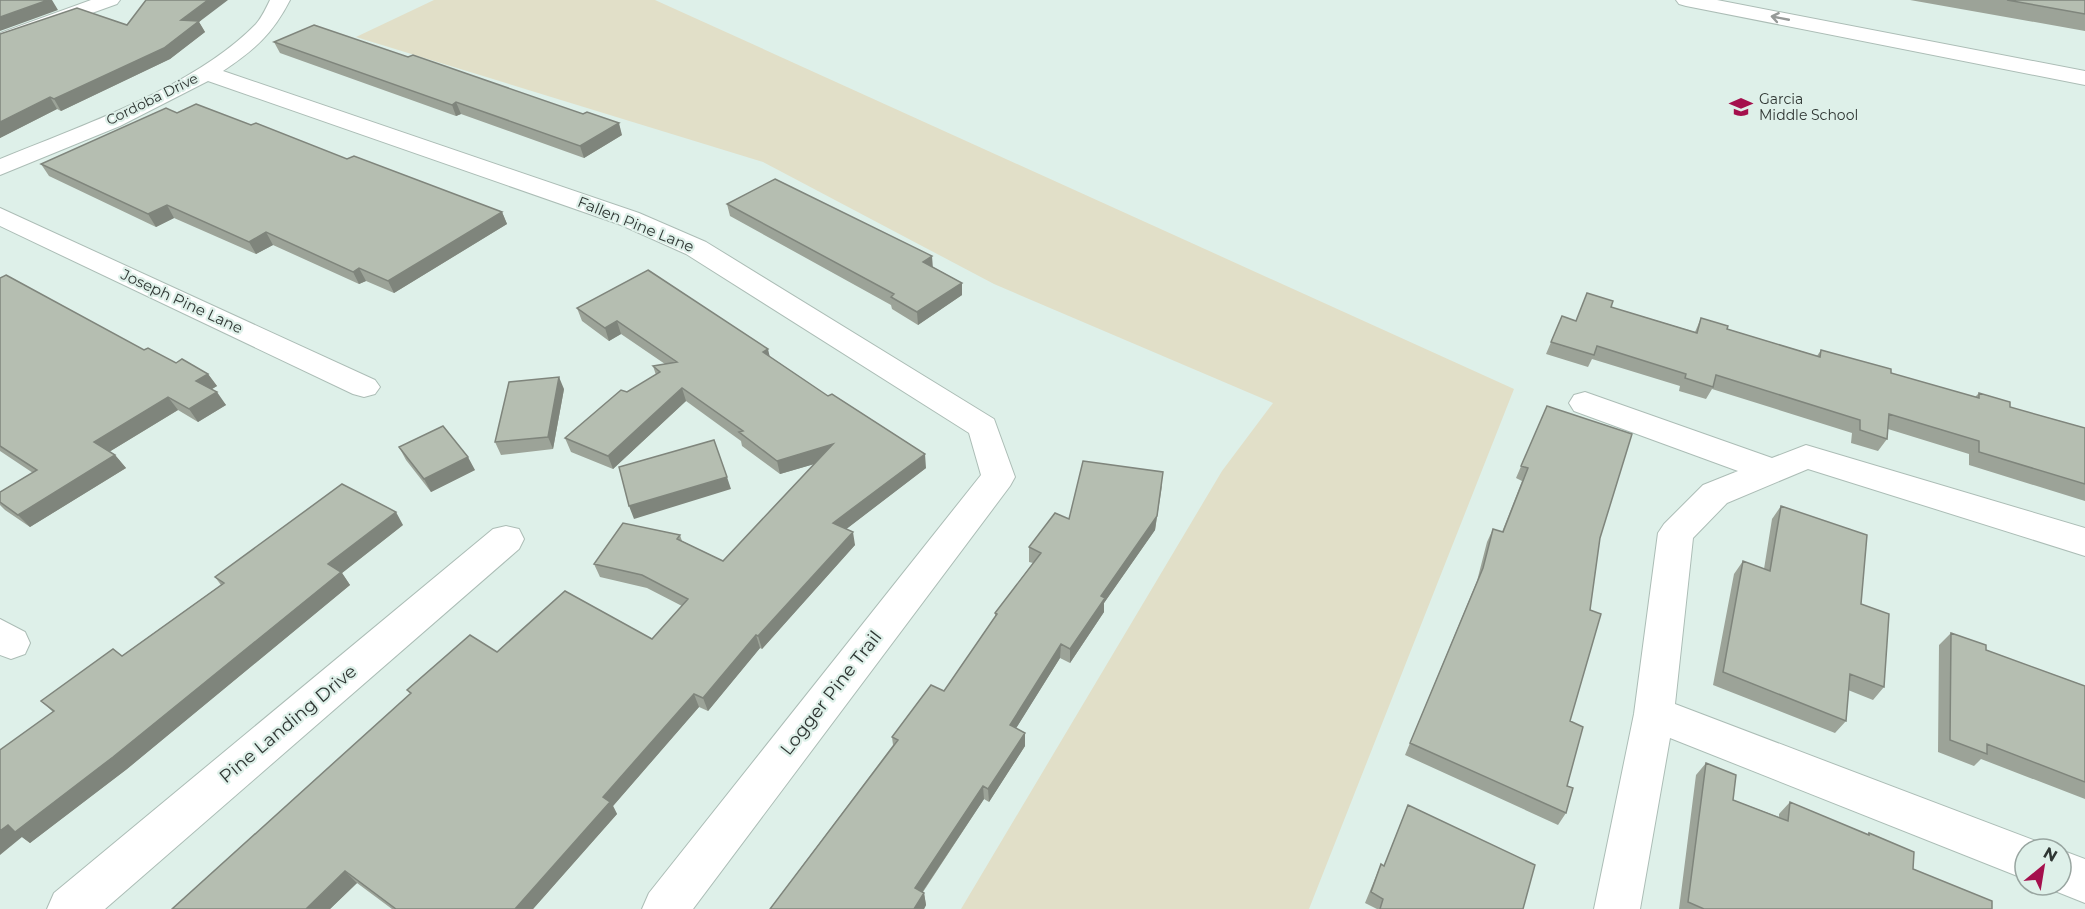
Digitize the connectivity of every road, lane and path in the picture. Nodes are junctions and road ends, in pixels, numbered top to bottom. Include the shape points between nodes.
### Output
1 (110, 0) edge
2 (280, 0) edge
3 (1686, 0) edge
4 (1808, 23) junction
5 (0, 40) edge
6 (2085, 63) edge
7 (207, 73) junction
8 (2085, 78) edge
9 (0, 168) edge
10 (0, 216) edge
11 (364, 387) dead end
12 (1585, 403) dead end
13 (1773, 471) junction
14 (998, 477) joint
15 (506, 539) dead end
16 (2085, 542) edge
17 (1654, 714) junction
18 (2013, 853) edge
19 (70, 909) edge
20 (665, 909) edge
21 (1617, 909) edge

1 - 5 street
2 - 7 street, Cordoba Drive via 270,22
4 -> 3 street
4 - 6 street via 1861,22
4 - 8 street
7 - 9 street, Cordoba Drive
7 - 14 street, Fallen Pine Lane via 630,219 696,248 983,427
10 - 11 street, Joseph Pine Lane
12 - 13 street
13 - 16 street via 1806,458
13 - 17 street via 1715,494 1676,532
14 - 20 street, Logger Pine Trail
15 - 19 street, Pine Landing Drive
17 - 18 street
17 - 21 street

